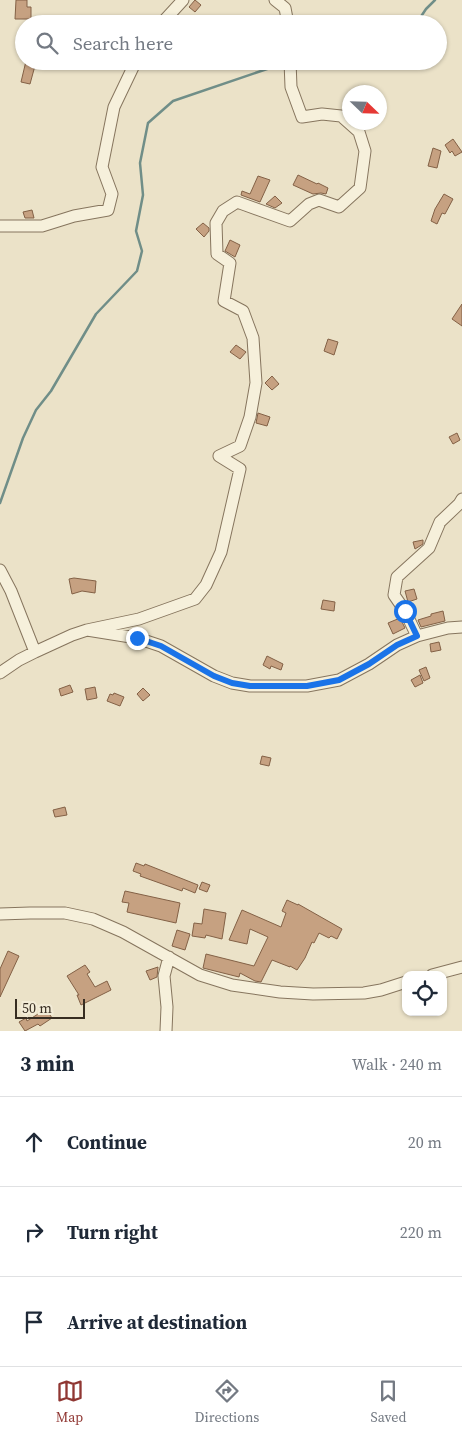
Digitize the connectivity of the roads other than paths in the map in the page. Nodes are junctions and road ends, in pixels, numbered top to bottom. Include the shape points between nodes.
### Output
1 (183, 0) edge
2 (275, 0) edge
3 (169, 15) edge
4 (286, 15) edge
5 (132, 70) edge
6 (290, 70) edge
7 (0, 226) edge
8 (462, 499) edge
9 (0, 570) edge
10 (462, 627) edge
11 (87, 630) junction
12 (417, 636) junction
13 (35, 652) junction
14 (0, 673) edge
15 (0, 914) edge
16 (169, 957) junction
17 (462, 967) edge
18 (447, 971) edge
19 (402, 983) edge
20 (166, 1031) edge

1 - 3 street
2 - 4 street via 285,8
5 - 7 street via 114,107 102,167 112,194 108,210 42,226
6 - 11 street via 291,87 302,117 342,116 359,132 365,151 360,188 339,207 319,200 309,204 290,221 237,202 223,211 216,223 217,254 230,263 224,301 243,311 254,338 256,383 250,417 240,446 218,456 240,469 221,552 206,585 195,599 139,619
8 - 12 street via 440,522 429,548 397,577 394,595
9 - 13 street
10 - 12 street
11 - 12 street via 137,638 161,646 214,676 250,686 307,686 339,680
11 - 13 street
13 - 14 street
15 - 16 street via 65,913 93,919
16 - 19 street via 210,979 280,992 364,993
16 - 20 street via 164,976
17 - 18 street

